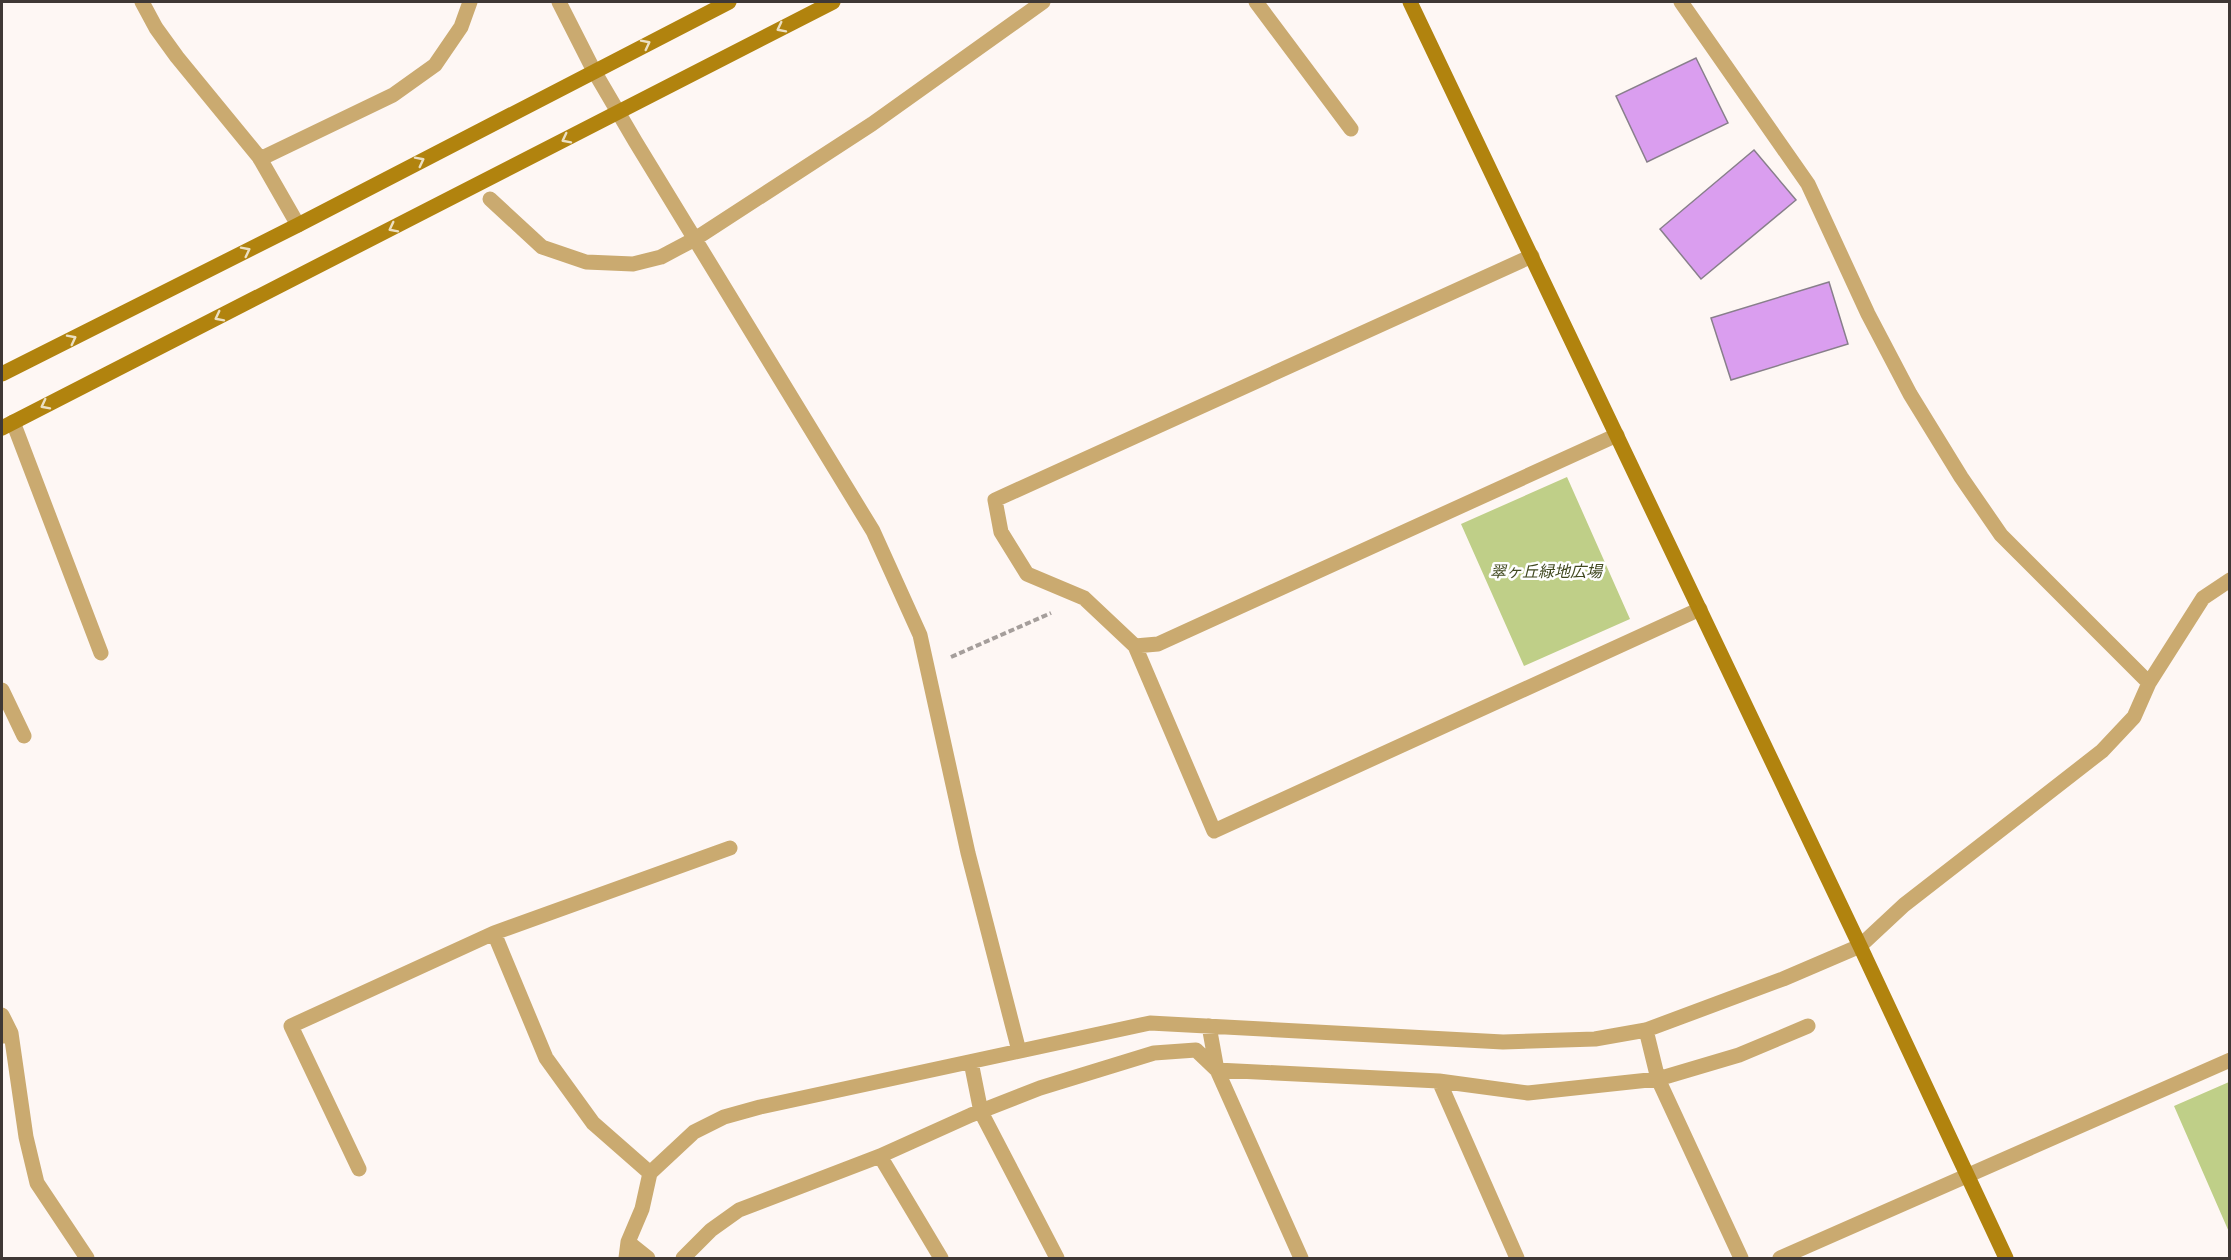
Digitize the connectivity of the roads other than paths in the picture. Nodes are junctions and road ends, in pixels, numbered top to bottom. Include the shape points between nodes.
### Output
1 (142, 2) edge
2 (470, 2) edge
3 (559, 2) edge
4 (729, 2) edge
5 (832, 2) edge
6 (1043, 2) edge
7 (1256, 2) edge
8 (1410, 2) edge
9 (1681, 2) edge
10 (594, 71) junction
11 (618, 112) junction
12 (1351, 129) dead end
13 (260, 159) junction
14 (490, 199) dead end
15 (298, 225) junction
16 (695, 239) junction
17 (1532, 256) junction
18 (2, 375) edge
19 (7, 425) edge
20 (1617, 435) junction
21 (2229, 580) edge
22 (1700, 609) junction
23 (1135, 646) junction
24 (101, 653) dead end
25 (2149, 683) junction
26 (2, 690) edge
27 (24, 736) dead end
28 (730, 848) dead end
29 (494, 933) junction
30 (1860, 946) junction
31 (2, 1015) edge
32 (1209, 1026) junction
33 (1808, 1026) dead end
34 (1646, 1030) junction
35 (6, 1036) edge
36 (1019, 1051) junction
37 (2229, 1060) edge
38 (971, 1062) junction
39 (1217, 1070) junction
40 (1658, 1079) junction
41 (1439, 1081) junction
42 (981, 1112) junction
43 (880, 1156) junction
44 (359, 1169) dead end
45 (650, 1173) junction
46 (1966, 1176) junction
47 (628, 1242) junction
48 (87, 1258) edge
49 (626, 1258) edge
50 (648, 1258) edge
51 (683, 1258) edge
52 (940, 1258) edge
53 (1057, 1258) edge
54 (1301, 1258) edge
55 (1517, 1258) edge
56 (1741, 1258) edge
57 (1780, 1258) edge
58 (2006, 1258) edge

1 - 13 street via 177,57
2 - 13 street via 461,27 435,65 393,95
3 - 10 street
10 -> 4 street
5 -> 11 street
6 - 16 street via 872,124
7 - 12 street
8 - 17 street
9 - 25 street via 1808,184 1868,314 1960,477 2001,535
10 - 11 street
15 -> 10 street
11 - 16 street
11 -> 19 street
13 - 15 street
14 - 16 street via 542,247 586,262 633,264 661,257
18 -> 15 street
16 - 36 street via 873,531 920,635 968,853
17 - 20 street
17 - 23 street via 995,500 1001,532 1027,574 1084,598
19 - 24 street
20 - 22 street
20 - 23 street via 1158,644
21 - 25 street via 2203,598
22 - 23 street via 1214,831
22 - 30 street
25 - 30 street via 2134,717 2102,751 1904,905
26 - 27 street
28 - 29 street
29 - 44 street via 291,1026
29 - 45 street via 546,1058 593,1123
30 - 34 street
30 - 46 street
31 - 35 street
32 - 34 street via 1503,1042 1595,1039
32 - 36 street via 1150,1023
32 - 39 street
33 - 40 street via 1740,1055
34 - 40 street
35 - 48 street via 37,1183
36 - 38 street
37 - 46 street
38 - 42 street
38 - 45 street via 724,1117 694,1132
39 - 41 street
39 - 42 street via 1196,1050 1154,1053 1040,1088
39 - 54 street
40 - 41 street via 1528,1093
40 - 56 street
41 - 55 street
42 - 43 street
42 - 53 street
43 - 51 street via 739,1210 711,1230
43 - 52 street
45 - 47 street via 642,1209
46 - 57 street
46 - 58 street
47 - 49 street
47 - 50 street

